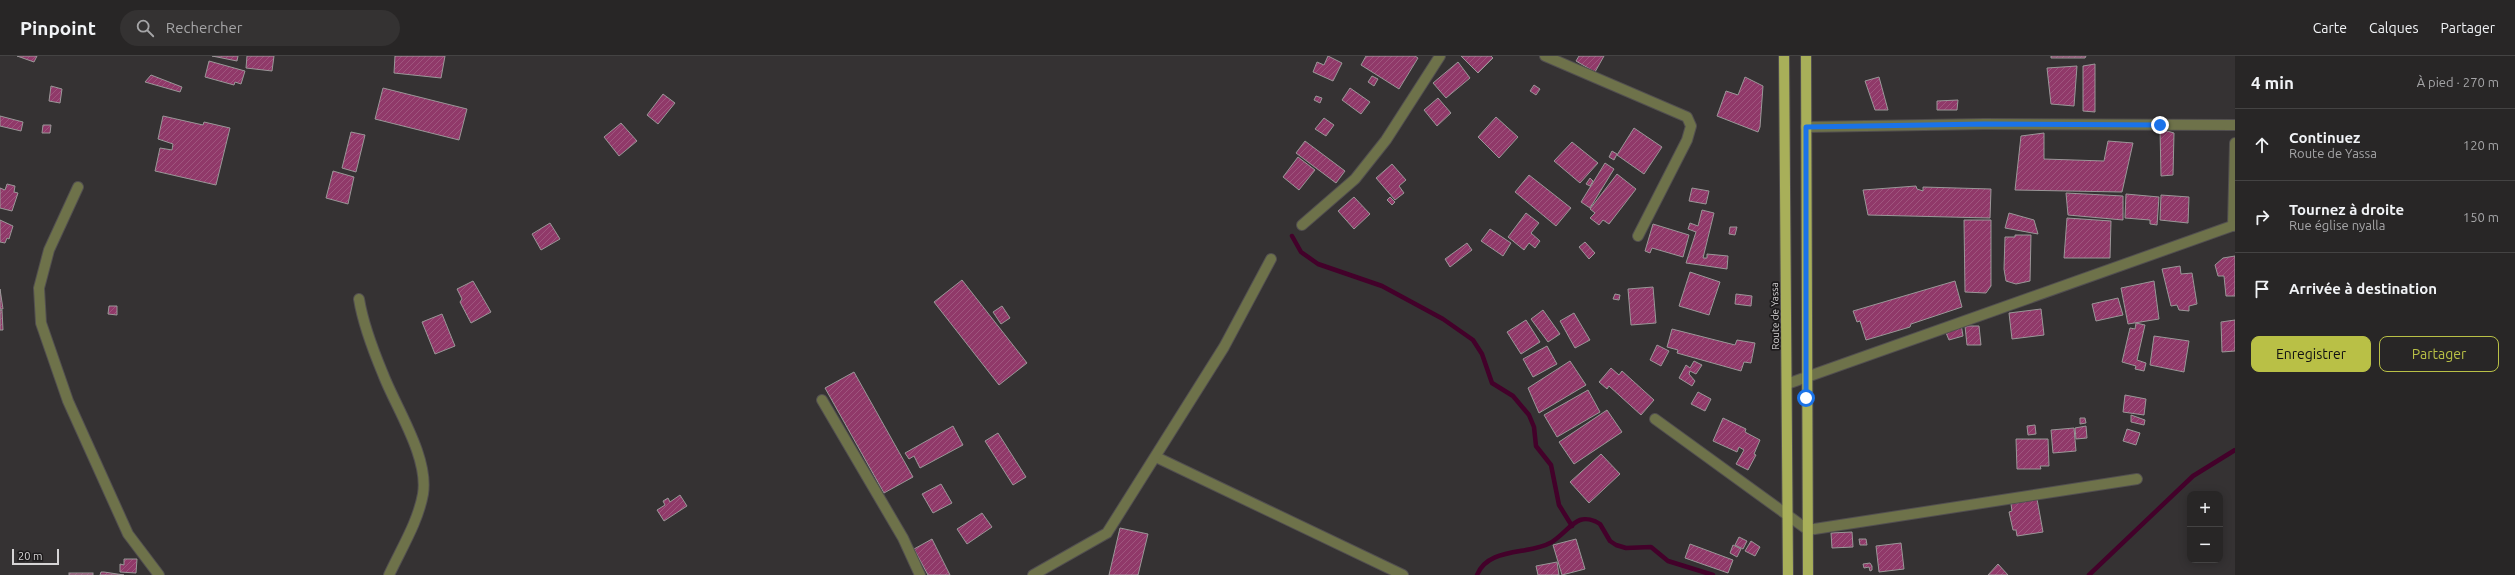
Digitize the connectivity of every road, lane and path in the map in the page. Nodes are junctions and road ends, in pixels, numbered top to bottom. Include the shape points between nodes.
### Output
1 (1440, 56) edge
2 (1545, 56) edge
3 (1784, 56) edge
4 (1806, 56) edge
5 (2235, 125) edge
6 (1806, 127) junction
7 (2235, 143) edge
8 (78, 187) dead end
9 (1302, 225) dead end
10 (2234, 225) edge
11 (1638, 236) dead end
12 (1271, 259) dead end
13 (359, 299) dead end
14 (1806, 378) junction
15 (1787, 384) junction
16 (822, 400) dead end
17 (1655, 419) dead end
18 (1156, 457) junction
19 (2137, 479) dead end
20 (1787, 515) junction
21 (1808, 530) junction
22 (159, 575) edge
23 (389, 575) edge
24 (920, 575) edge
25 (1033, 575) edge
26 (1403, 575) edge
27 (1788, 575) edge
28 (1808, 575) edge

1 - 9 street via 1386,140 1359,173
2 - 11 street via 1687,117 1691,126 1686,140
3 - 15 main road, Route de Yassa
4 - 6 main road
5 - 6 street via 1984,124
6 - 14 main road
7 - 10 street
8 - 22 street via 49,250 39,288 41,323 68,401 128,534
10 - 14 street
12 - 18 street via 1224,347
13 - 23 street via 382,374 418,454 424,475 423,494 413,525
14 - 15 street
14 - 21 main road
15 - 20 main road, Route de Yassa
16 - 24 street via 903,538
17 - 20 street
18 - 25 street via 1107,533
18 - 26 street
19 - 21 street
20 - 21 street
20 - 27 main road, Route de Yassa
21 - 28 main road

